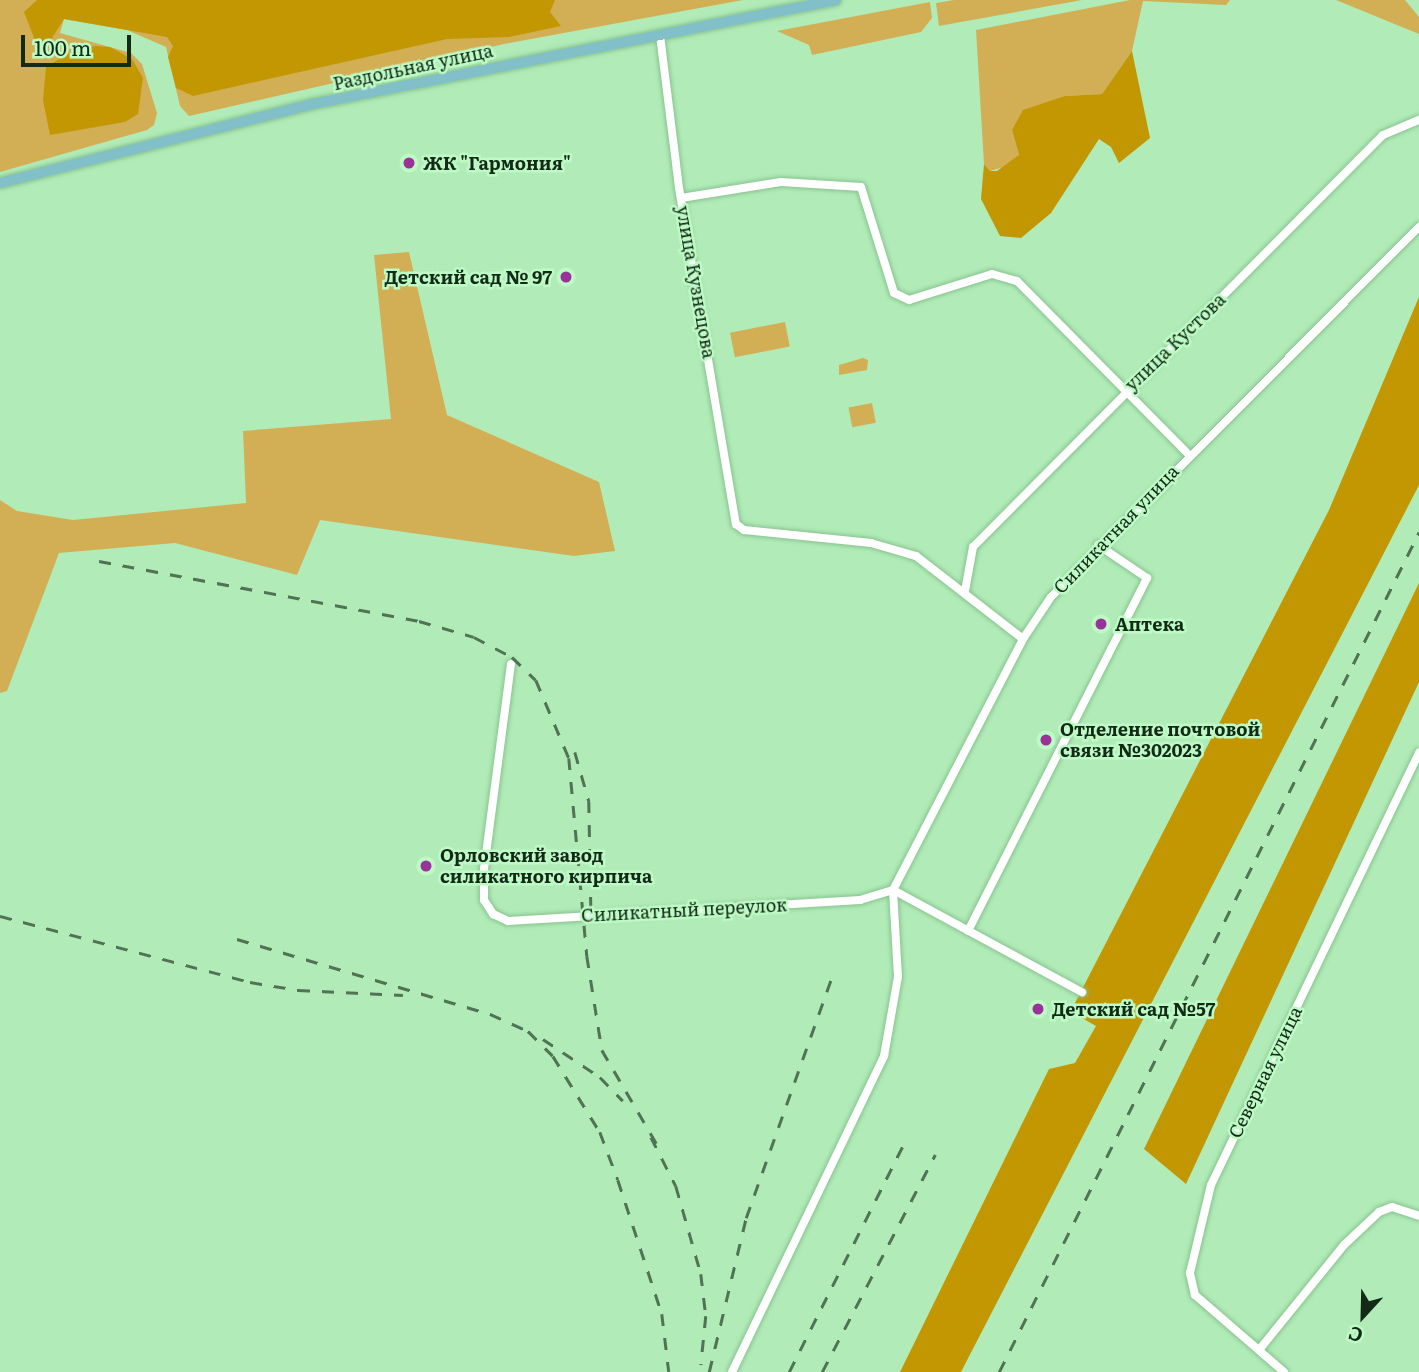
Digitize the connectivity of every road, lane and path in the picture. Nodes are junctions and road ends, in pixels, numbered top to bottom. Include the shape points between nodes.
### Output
1 (836, 0) edge
2 (660, 35) junction
3 (1419, 120) edge
4 (0, 183) edge
5 (681, 198) junction
6 (1419, 227) edge
7 (1125, 390) junction
8 (1188, 454) junction
9 (1098, 545) junction
10 (965, 591) junction
11 (1023, 639) junction
12 (511, 664) dead end
13 (1419, 752) edge
14 (893, 890) junction
15 (968, 931) junction
16 (1082, 992) dead end
17 (1419, 1216) edge
18 (1259, 1350) junction
19 (732, 1372) edge
20 (1284, 1372) edge

1 - 2 main road, Раздольная улица
2 - 4 main road, Раздольная улица via 292,109
2 - 5 street, улица Кузнецова
3 - 7 street, улица Кустова via 1383,135
5 - 7 street via 781,182 858,185 864,190 889,285 909,300 992,274 1017,281
5 - 10 street, улица Кузнецова via 734,520 739,527 892,547 936,567
6 - 8 street, Силикатная улица
7 - 8 street
7 - 10 street, улица Кустова via 973,547
8 - 9 street, Силикатная улица
9 - 11 street, Силикатная улица via 1051,597
9 - 15 street via 1147,578
10 - 11 street
11 - 14 street, Силикатная улица
12 - 14 street, Силикатный переулок via 490,805 484,900 493,914 508,921 860,901
13 - 18 street, Северная улица via 1211,1185 1191,1284 1195,1296
14 - 15 street
14 - 19 street via 898,977 884,1056
15 - 16 street
17 - 18 street via 1392,1207 1379,1212 1344,1245
18 - 20 street, Северная улица

